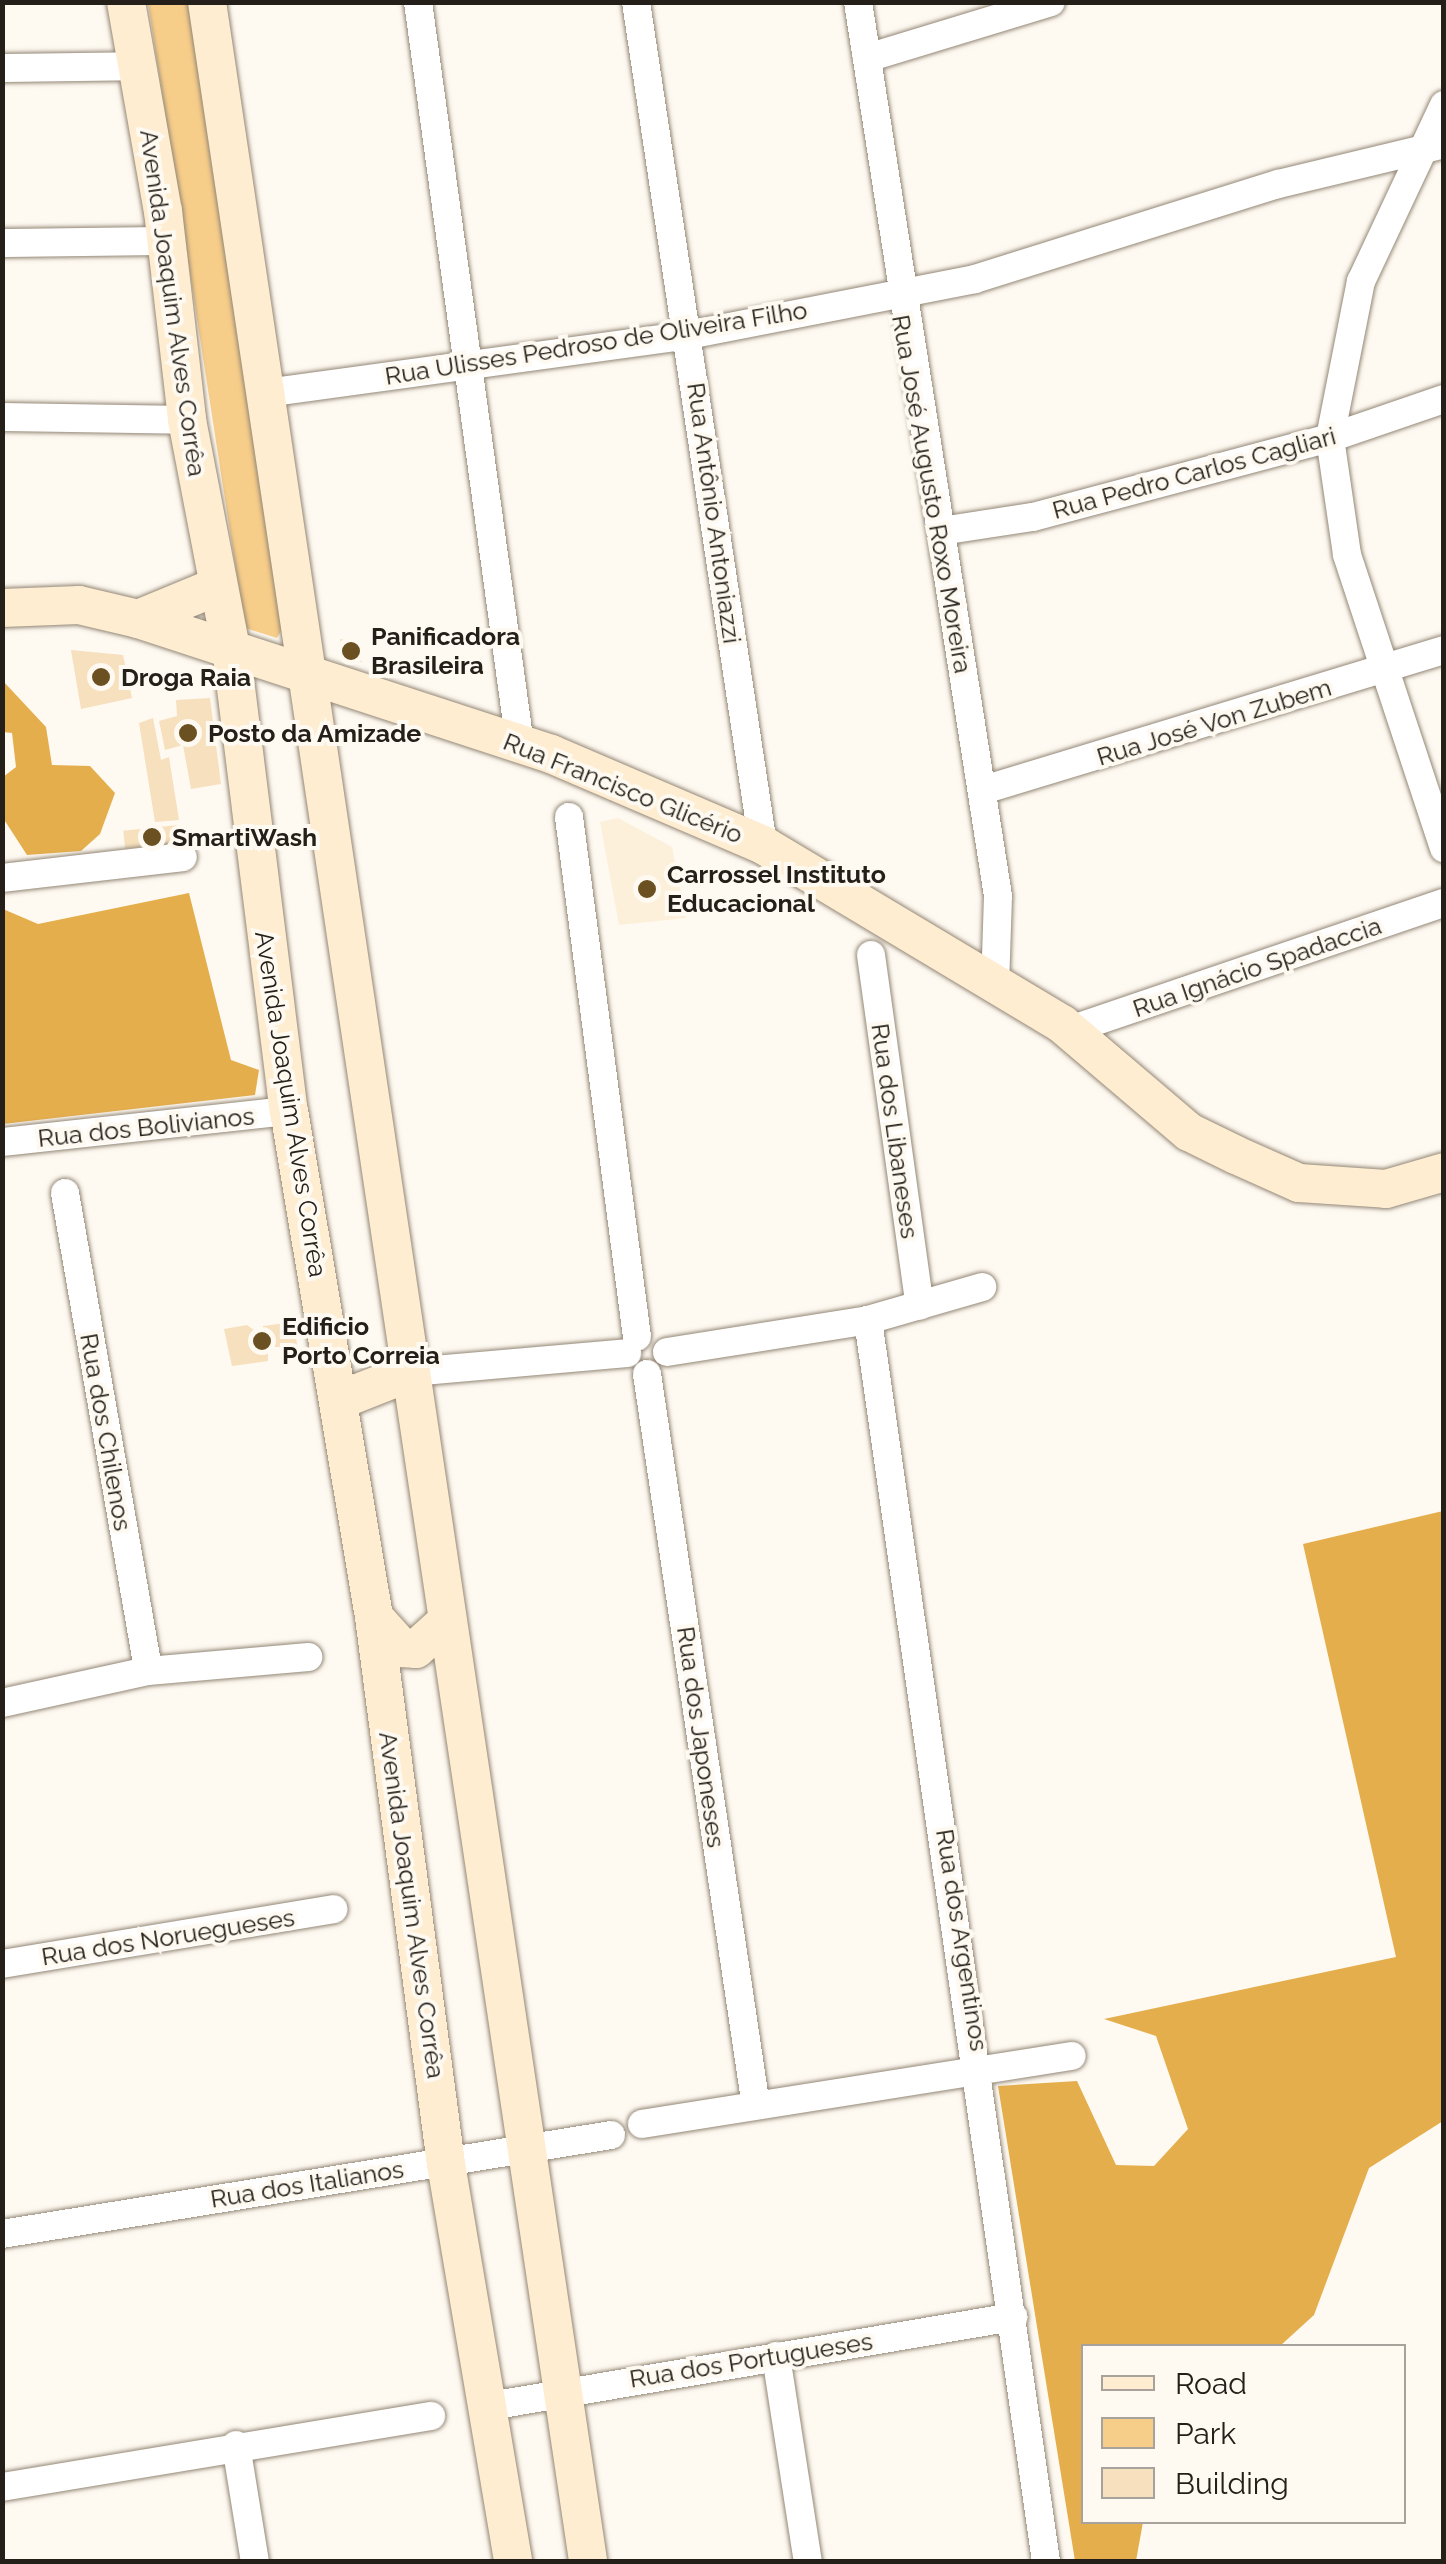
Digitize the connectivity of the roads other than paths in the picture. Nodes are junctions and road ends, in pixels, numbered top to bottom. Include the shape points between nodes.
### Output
1 (126, 2) edge
2 (207, 2) edge
3 (418, 2) edge
4 (636, 2) edge
5 (858, 2) edge
6 (1052, 2) edge
7 (867, 58) junction
8 (137, 66) junction
9 (2, 68) edge
10 (1444, 104) edge
11 (1432, 145) edge
12 (166, 241) junction
13 (2, 243) edge
14 (897, 295) junction
15 (688, 335) junction
16 (473, 362) junction
17 (266, 393) junction
18 (1444, 399) edge
19 (2, 417) edge
20 (187, 420) junction
21 (1330, 438) junction
22 (940, 531) junction
23 (218, 586) junction
24 (2, 608) edge
25 (138, 618) junction
26 (231, 648) junction
27 (1444, 650) edge
28 (1381, 671) junction
29 (312, 672) junction
30 (520, 746) junction
31 (983, 790) junction
32 (569, 818) dead end
33 (763, 845) junction
34 (1444, 848) edge
35 (182, 857) dead end
36 (2, 878) edge
37 (1444, 903) edge
38 (871, 955) dead end
39 (996, 986) junction
40 (1070, 1030) junction
41 (289, 1111) junction
42 (2, 1142) edge
43 (1444, 1172) edge
44 (65, 1193) dead end
45 (982, 1287) dead end
46 (920, 1306) junction
47 (868, 1320) junction
48 (632, 1345) junction
49 (667, 1352) junction
50 (411, 1372) junction
51 (647, 1374) junction
52 (340, 1400) junction
53 (374, 1616) junction
54 (446, 1622) junction
55 (308, 1658) dead end
56 (148, 1672) junction
57 (2, 1704) edge
58 (333, 1909) dead end
59 (2, 1964) edge
60 (1072, 2056) dead end
61 (981, 2071) junction
62 (755, 2100) junction
63 (642, 2124) dead end
64 (611, 2135) dead end
65 (525, 2148) junction
66 (446, 2164) junction
67 (2, 2234) edge
68 (1013, 2317) junction
69 (776, 2356) junction
70 (563, 2391) junction
71 (490, 2406) junction
72 (431, 2416) dead end
73 (236, 2445) junction
74 (2, 2486) edge
75 (255, 2562) edge
76 (513, 2562) edge
77 (588, 2562) edge
78 (808, 2562) edge
79 (1046, 2562) edge

1 - 8 main road, Avenida Joaquim Alves Corrêa
2 - 17 main road
3 - 16 street
4 - 15 street, Rua Antônio Antoniazzi
5 - 7 street, Rua José Augusto Roxo Moreira
6 - 7 street
7 - 14 street, Rua José Augusto Roxo Moreira
8 - 9 street
8 - 12 main road, Avenida Joaquim Alves Corrêa
10 - 11 street
11 - 14 street, Rua Ulisses Pedroso de Oliveira Filho
11 - 21 street via 1361,280
12 - 13 street
12 - 20 main road, Avenida Joaquim Alves Corrêa
14 - 15 street, Rua Ulisses Pedroso de Oliveira Filho
14 - 22 street, Rua José Augusto Roxo Moreira
15 - 16 street, Rua Ulisses Pedroso de Oliveira Filho
15 - 33 street, Rua Antônio Antoniazzi
16 - 17 street, Rua Ulisses Pedroso de Oliveira Filho
16 - 30 street
17 - 29 main road
18 - 21 street, Rua Pedro Carlos Cagliari
19 - 20 street
20 - 23 main road, Avenida Joaquim Alves Corrêa
21 - 22 street, Rua Pedro Carlos Cagliari via 1033,517
21 - 28 street via 1346,555
22 - 31 street, Rua José Augusto Roxo Moreira
23 - 25 main road
23 - 26 main road, Avenida Joaquim Alves Corrêa
24 - 25 main road, Rua Francisco Glicério via 78,605
25 - 26 main road, Rua Francisco Glicério
26 - 29 main road, Rua Francisco Glicério
26 - 41 main road, Avenida Joaquim Alves Corrêa
27 - 28 street, Rua José Von Zubem
28 - 31 street, Rua José Von Zubem
28 - 34 street
29 - 30 main road, Rua Francisco Glicério
29 - 50 main road
30 - 33 main road, Rua Francisco Glicério
31 - 39 street, Rua José Augusto Roxo Moreira via 998,896
32 - 48 street
33 - 39 main road, Rua Francisco Glicério
35 - 36 street
37 - 40 street, Rua Ignácio Spadaccia
38 - 46 street, Rua dos Libaneses
39 - 40 main road, Rua Francisco Glicério
40 - 43 main road, Rua Francisco Glicério via 1190,1132 1299,1183 1386,1189
41 - 42 street, Rua dos Bolivianos
41 - 52 main road, Avenida Joaquim Alves Corrêa
44 - 56 street, Rua dos Chilenos
45 - 46 street
46 - 47 street
47 - 49 street
47 - 61 street, Rua dos Argentinos
48 - 49 street via 655,1336
48 - 50 street
48 - 51 street
49 - 51 street
50 - 52 main road
50 - 54 main road
51 - 62 street, Rua dos Japoneses
52 - 53 main road, Avenida Joaquim Alves Corrêa
53 - 54 main road via 402,1648 416,1649
53 - 66 main road, Avenida Joaquim Alves Corrêa
54 - 65 main road
55 - 56 street
56 - 57 street
58 - 59 street, Rua dos Noruegueses
60 - 61 street
61 - 62 street
61 - 68 street, Rua dos Argentinos
62 - 63 street
64 - 65 street, Rua dos Italianos
65 - 66 street, Rua dos Italianos
65 - 70 main road
66 - 67 street, Rua dos Italianos
66 - 71 main road, Avenida Joaquim Alves Corrêa
68 - 69 street, Rua dos Portugueses
68 - 79 street, Rua dos Argentinos
69 - 70 street, Rua dos Portugueses
69 - 78 street
70 - 71 street, Rua dos Portugueses
70 - 77 main road
71 - 76 main road, Avenida Joaquim Alves Corrêa
72 - 73 street
73 - 74 street
73 - 75 street

